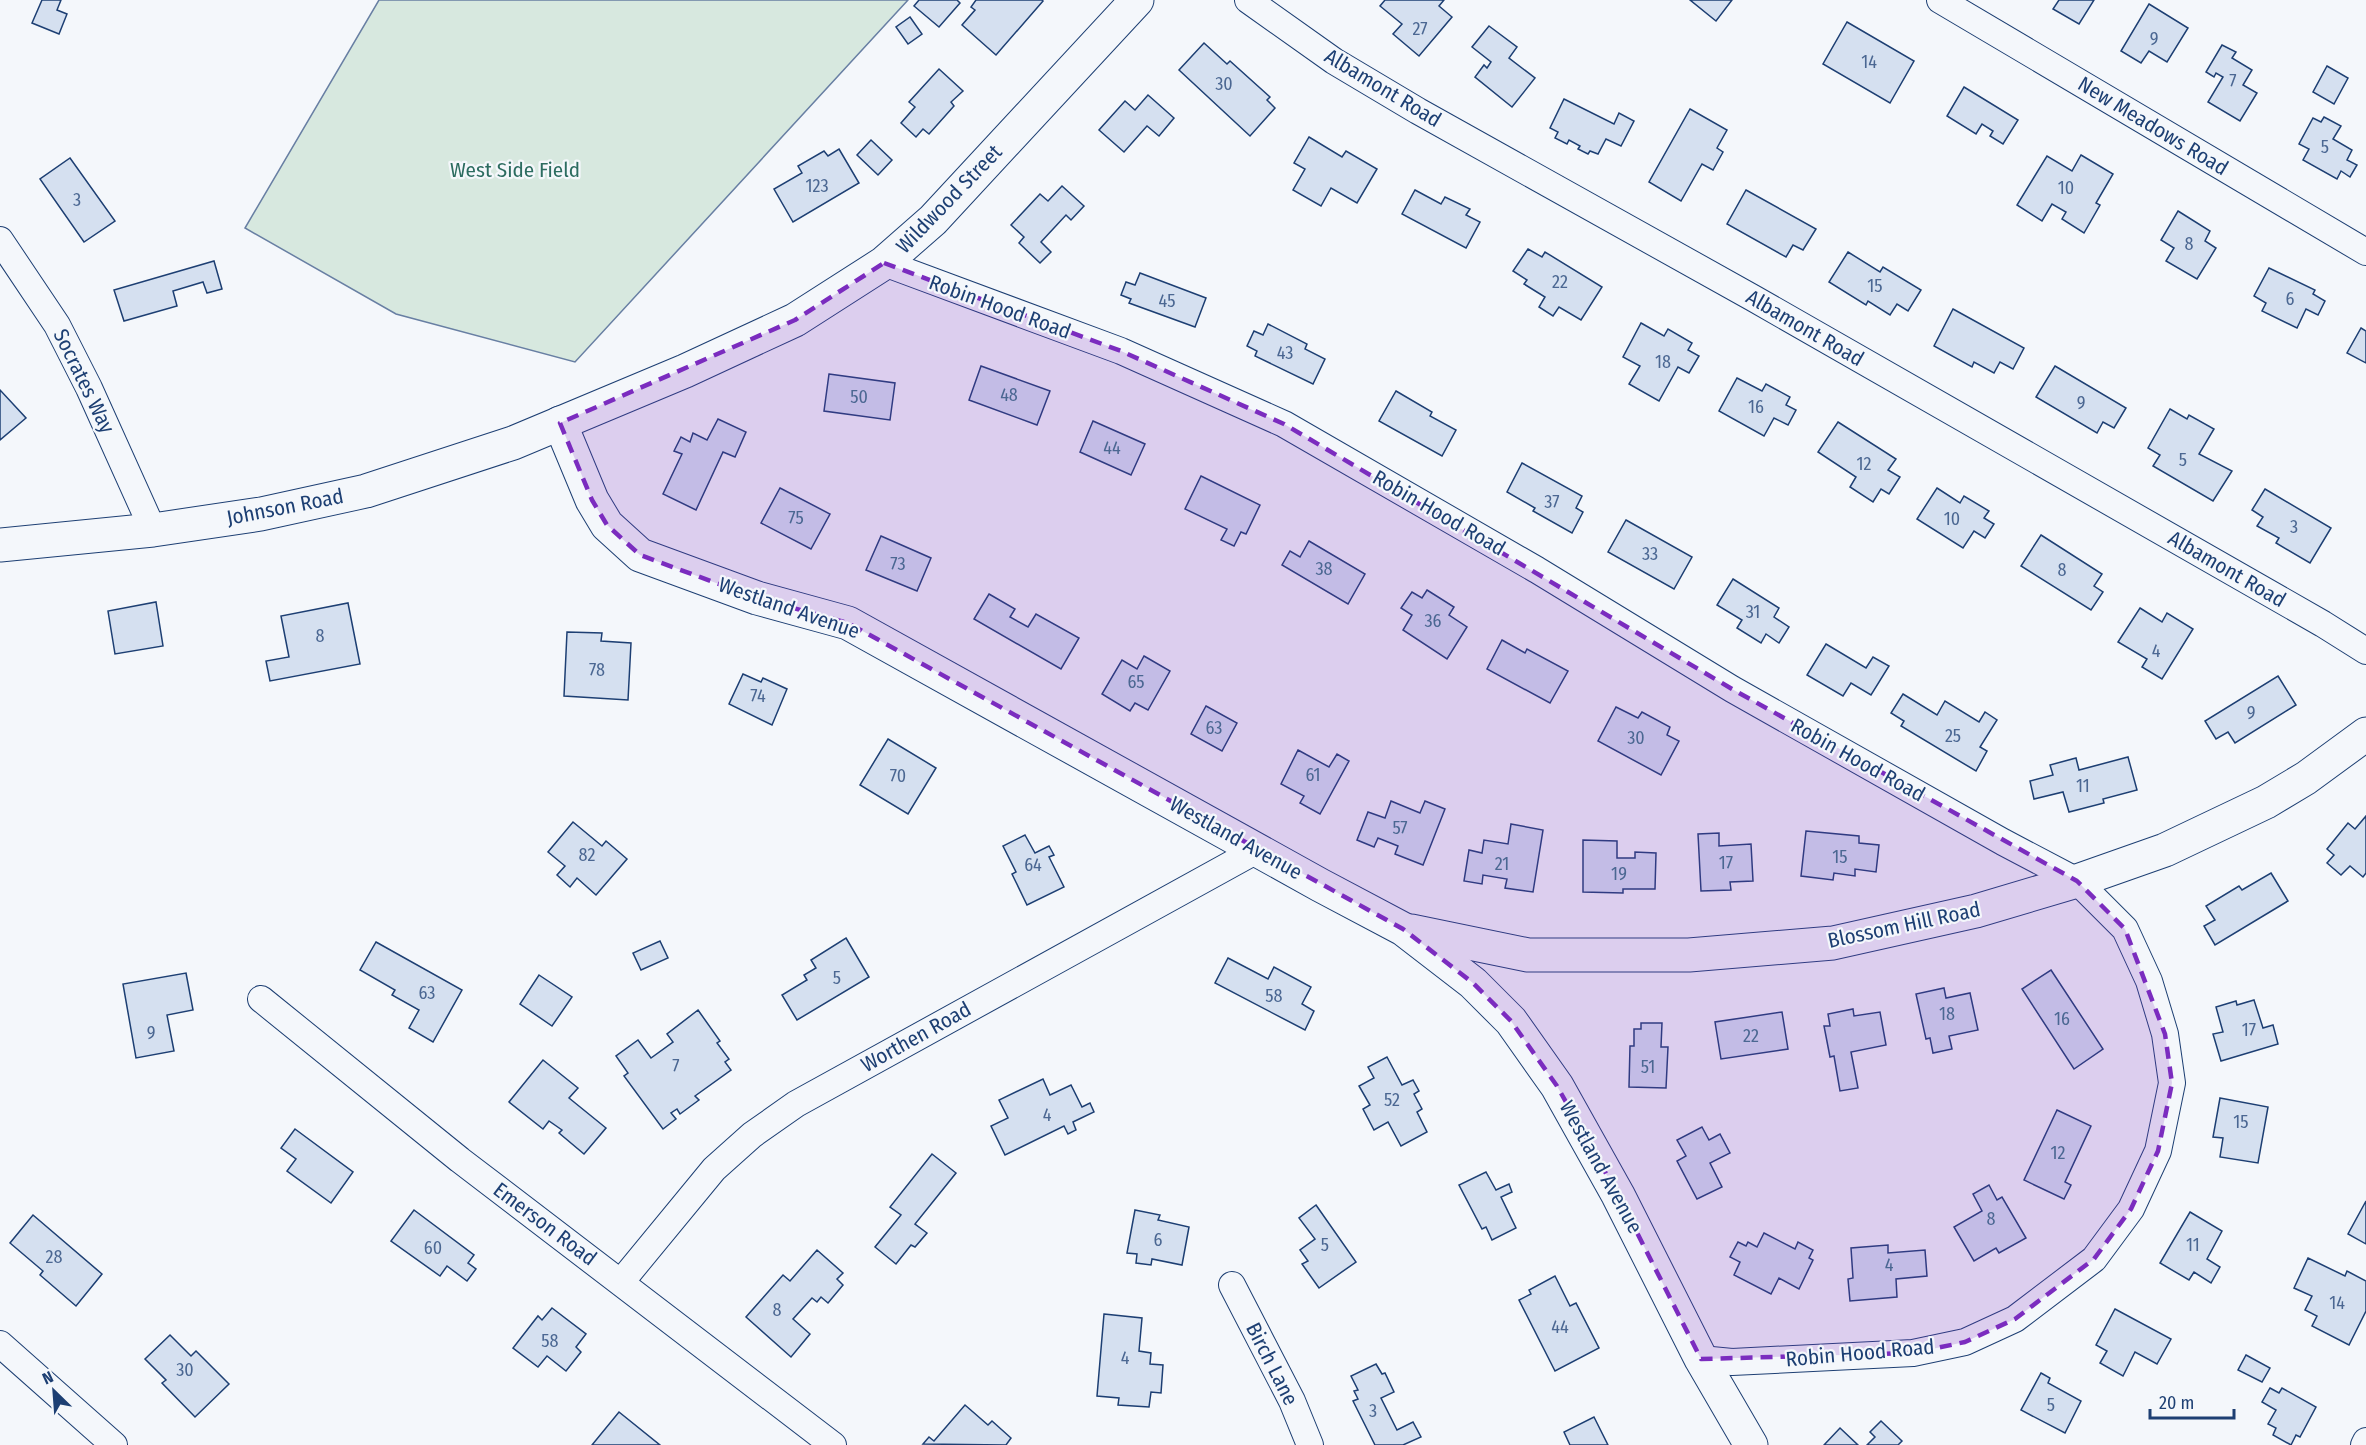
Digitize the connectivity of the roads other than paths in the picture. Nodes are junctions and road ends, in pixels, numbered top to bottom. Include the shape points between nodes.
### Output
1 (1137, 0) edge
2 (1248, 0) edge
3 (1940, 0) edge
4 (0, 240) edge
5 (2366, 252) edge
6 (884, 263) junction
7 (560, 423) junction
8 (153, 530) junction
9 (0, 546) edge
10 (2366, 651) edge
11 (2366, 734) edge
12 (1257, 850) junction
13 (2077, 880) junction
14 (1403, 929) junction
15 (261, 999) dead end
16 (621, 1282) junction
17 (1232, 1285) dead end
18 (0, 1344) edge
19 (1701, 1359) junction
20 (114, 1445) edge
21 (833, 1445) edge
22 (1310, 1445) edge
23 (1751, 1445) edge

1 - 6 street, Wildwood Street via 933,220
2 - 10 street, Albamont Road via 1334,61 1419,111 1753,298
3 - 5 street, New Meadows Road
4 - 8 street, Socrates Way via 57,325
6 - 7 street, Wildwood Street via 795,320
6 - 13 street, Robin Hood Road via 1121,351 1284,424 1732,688 2002,842
7 - 8 street, Johnson Road via 366,491 261,514
7 - 12 street, Westland Avenue via 602,517 640,555 757,598 848,623
8 - 9 street, Johnson Road
11 - 13 street, Blossom Hill Road via 2266,802 2165,850
12 - 14 street, Westland Avenue
12 - 16 street, Worthen Road via 796,1104 752,1135 714,1169
13 - 14 street, Blossom Hill Road via 1976,910 1833,943 1689,956 1528,955
13 - 19 street, Robin Hood Road via 2125,929 2149,981 2165,1034 2172,1083 2158,1151 2131,1209 2094,1259 2014,1319 1965,1342 1912,1353 1732,1362
14 - 19 street, Westland Avenue via 1473,983 1510,1021 1557,1086 1618,1195
15 - 16 street, Emerson Road via 460,1160
16 - 21 street, Emerson Road
17 - 22 street, Birch Lane via 1292,1401
18 - 20 street
19 - 23 street, Westland Avenue

